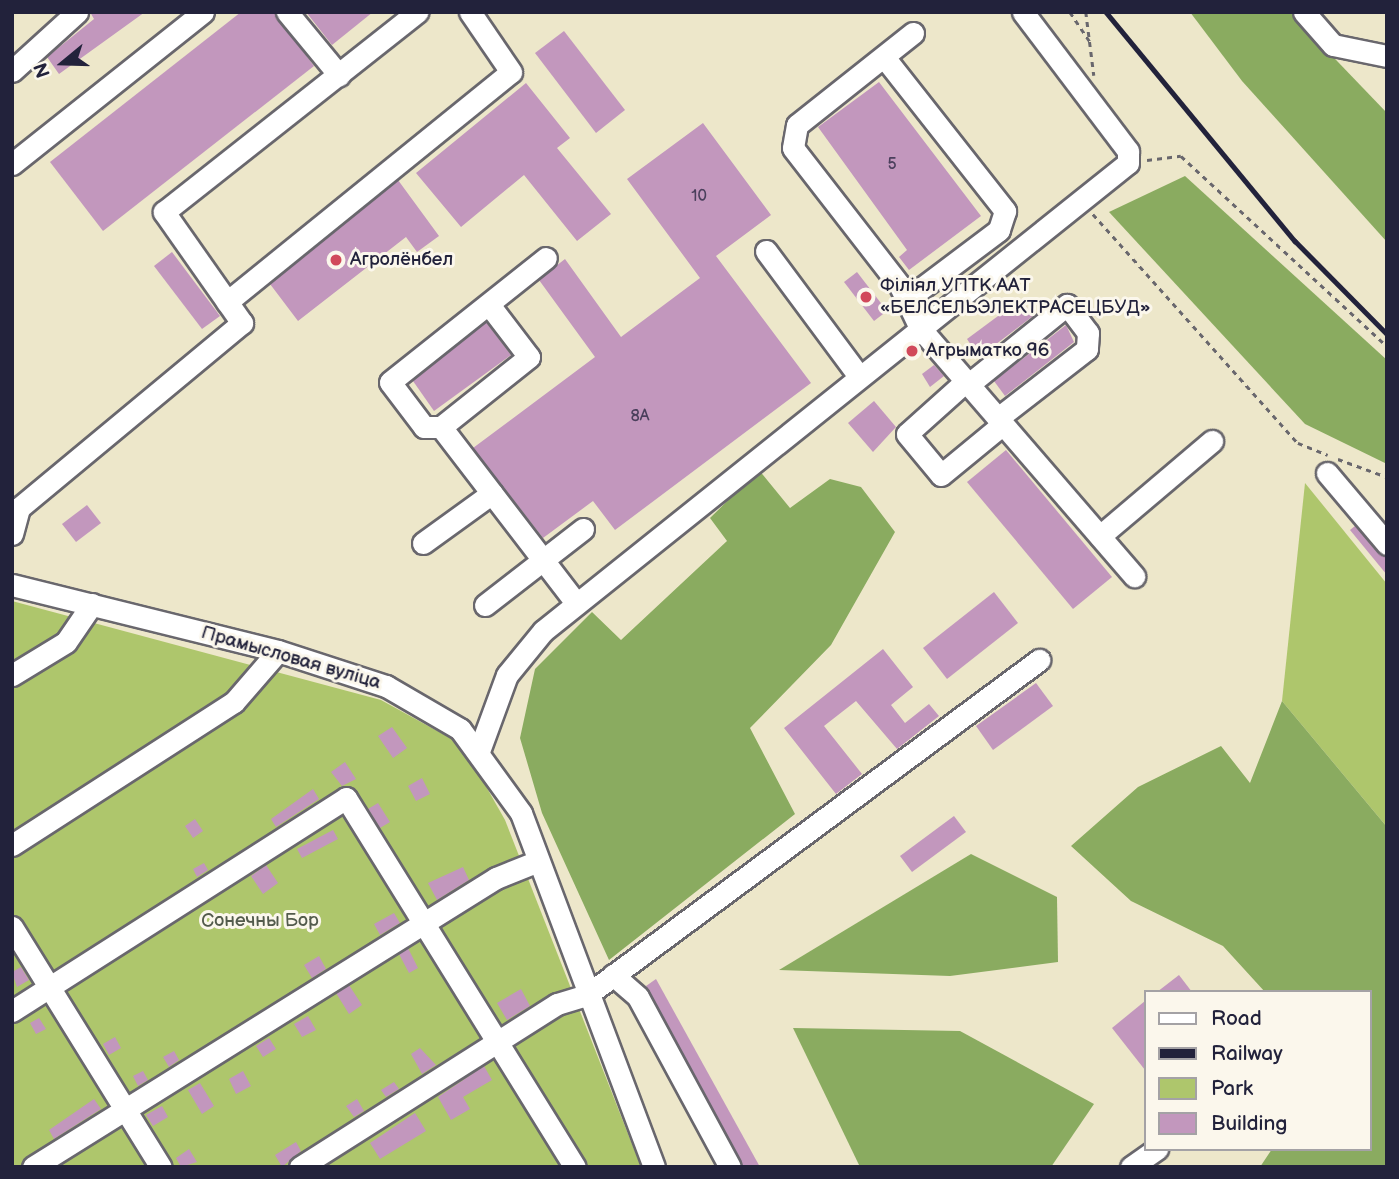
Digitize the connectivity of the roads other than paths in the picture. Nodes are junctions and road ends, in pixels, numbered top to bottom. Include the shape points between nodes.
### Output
1 (203, 12) edge
2 (287, 12) edge
3 (417, 12) edge
4 (470, 12) edge
5 (1023, 12) edge
6 (1304, 12) edge
7 (68, 15) edge
8 (913, 33) dead end
9 (1387, 56) edge
10 (884, 57) junction
11 (12, 71) edge
12 (339, 75) junction
13 (12, 164) edge
14 (766, 251) dead end
15 (545, 258) dead end
16 (907, 299) junction
17 (227, 302) junction
18 (490, 306) junction
19 (920, 328) junction
20 (858, 375) junction
21 (967, 383) junction
22 (1001, 421) junction
23 (441, 427) junction
24 (1212, 441) dead end
25 (1327, 473) dead end
26 (492, 493) junction
27 (583, 529) dead end
28 (12, 532) edge
29 (1100, 536) junction
30 (423, 543) dead end
31 (1387, 544) edge
32 (543, 559) junction
33 (1134, 576) dead end
34 (12, 585) edge
35 (576, 603) junction
36 (92, 604) junction
37 (485, 605) dead end
38 (278, 651) junction
39 (1039, 660) dead end
40 (12, 676) edge
41 (479, 751) junction
42 (12, 845) edge
43 (538, 861) junction
44 (424, 923) junction
45 (12, 927) edge
46 (613, 975) junction
47 (51, 987) junction
48 (587, 995) junction
49 (12, 1011) edge
50 (498, 1042) junction
51 (126, 1110) junction
52 (1154, 1151) edge
53 (33, 1167) edge
54 (161, 1167) edge
55 (300, 1167) edge
56 (575, 1167) edge
57 (654, 1167) edge
58 (730, 1167) edge
59 (1131, 1167) edge

1 - 13 street
2 - 12 street
3 - 12 street
4 - 17 street via 511,72
5 - 19 street via 1128,150 1128,163 1084,204
6 - 9 street via 1333,45
7 - 11 street
8 - 10 street
10 - 16 street via 797,125 793,148
10 - 16 street via 1005,211 999,230
12 - 17 street via 164,212
14 - 20 street
15 - 18 street
16 - 19 street
17 - 28 street via 242,323 19,508
18 - 23 street via 529,357
18 - 23 street via 390,382 424,427
19 - 20 street
19 - 21 street
20 - 35 street
21 - 22 street
21 - 22 street via 907,434 941,475
21 - 22 street via 1067,305 1088,333 1087,349
22 - 29 street
23 - 26 street
24 - 29 street
25 - 31 street
26 - 30 street
26 - 32 street
27 - 32 street
29 - 33 street
32 - 35 street
32 - 37 street
34 - 36 street, Прамысловая вуліца
35 - 41 street via 522,651
36 - 38 street, Прамысловая вуліца
36 - 40 street via 66,642
38 - 41 street, Прамысловая вуліца via 386,686 431,709
38 - 42 street via 234,702
39 - 46 street
41 - 43 street, Прамысловая вуліца via 520,813
43 - 44 street
43 - 48 street, Прамысловая вуліца
44 - 47 street via 346,798
44 - 50 street
44 - 51 street
45 - 47 street
46 - 48 street
46 - 58 street via 638,997
47 - 49 street
47 - 51 street
48 - 50 street via 557,1004
48 - 57 street, Прамысловая вуліца
50 - 55 street
50 - 56 street
51 - 53 street
51 - 54 street
52 - 59 street

